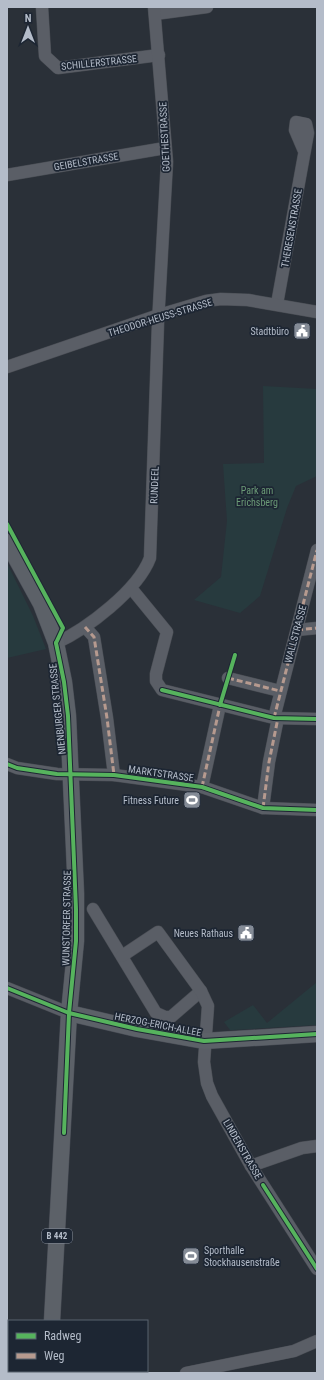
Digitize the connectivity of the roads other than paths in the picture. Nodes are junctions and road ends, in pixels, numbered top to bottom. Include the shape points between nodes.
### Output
1 (42, 7) edge
2 (207, 7) edge
3 (155, 11) edge
4 (159, 55) junction
5 (165, 148) junction
6 (304, 151) dead end
7 (7, 175) edge
8 (277, 304) junction
9 (317, 312) edge
10 (159, 315) junction
11 (7, 368) edge
12 (7, 542) edge
13 (317, 550) edge
14 (132, 588) junction
15 (85, 626) junction
16 (317, 628) edge
17 (297, 630) junction
18 (56, 643) junction
19 (228, 678) dead end
20 (280, 691) junction
21 (220, 705) junction
22 (276, 718) junction
23 (317, 719) edge
24 (7, 764) edge
25 (71, 774) junction
26 (114, 775) junction
27 (202, 787) junction
28 (263, 808) junction
29 (317, 810) edge
30 (93, 908) dead end
31 (122, 956) junction
32 (7, 988) edge
33 (201, 991) junction
34 (69, 1013) junction
35 (317, 1034) edge
36 (204, 1041) junction
37 (317, 1146) edge
38 (251, 1166) junction
39 (317, 1269) edge
40 (52, 1320) edge
41 (317, 1342) edge
42 (192, 1372) edge

1 - 4 street, SCHILLERSTRASSE via 45,56 58,68
2 - 3 street
3 - 4 street, GOETHESTRASSE
4 - 5 street, GOETHESTRASSE
5 - 7 street, GEIBELSTRASSE
5 - 10 street, GOETHESTRASSE via 167,162
6 - 8 street, THERESENSTRASSE
8 - 9 street, THEODOR-HEUSS-STRASSE
8 - 10 street, THEODOR-HEUSS-STRASSE via 221,299
10 - 11 street, THEODOR-HEUSS-STRASSE
10 - 14 street, RUNDEEL via 151,546 146,569
12 - 18 main road, NIENBURGER STRASSE / B 442 via 41,604
13 - 17 street, WALLSTRASSE
14 - 15 street, RUNDEEL
14 - 21 street via 167,632 156,674 156,681 162,690
15 - 18 street, RUNDEEL via 72,636
15 - 26 street via 94,638
16 - 17 street
17 - 20 street, WALLSTRASSE
18 - 25 main road, NIENBURGER STRASSE / B 442 via 68,716
19 - 20 street
20 - 22 street, WALLSTRASSE
21 - 22 street
21 - 27 street
22 - 23 street
22 - 28 street, WALLSTRASSE
24 - 25 street, MARKTSTRASSE via 17,768
25 - 26 street, MARKTSTRASSE
25 - 34 main road, WUNSTORFER STRASSE / B 442 via 76,941
26 - 27 street, MARKTSTRASSE
27 - 28 street, MARKTSTRASSE
28 - 29 street, MARKTSTRASSE
30 - 31 street
31 - 33 street, LINDENSTRASSE via 158,932
31 - 33 street via 156,1013 165,1017 171,1017
32 - 34 street
33 - 36 street, LINDENSTRASSE via 208,1006
34 - 36 main road, HERZOG-ERICH-ALLEE
34 - 40 main road, WUNSTORFER STRASSE / B 442
35 - 36 main road, HERZOG-ERICH-ALLEE
36 - 38 street, LINDENSTRASSE via 207,1083
37 - 38 street via 302,1148
38 - 39 street, LINDENSTRASSE
41 - 42 street via 294,1351

